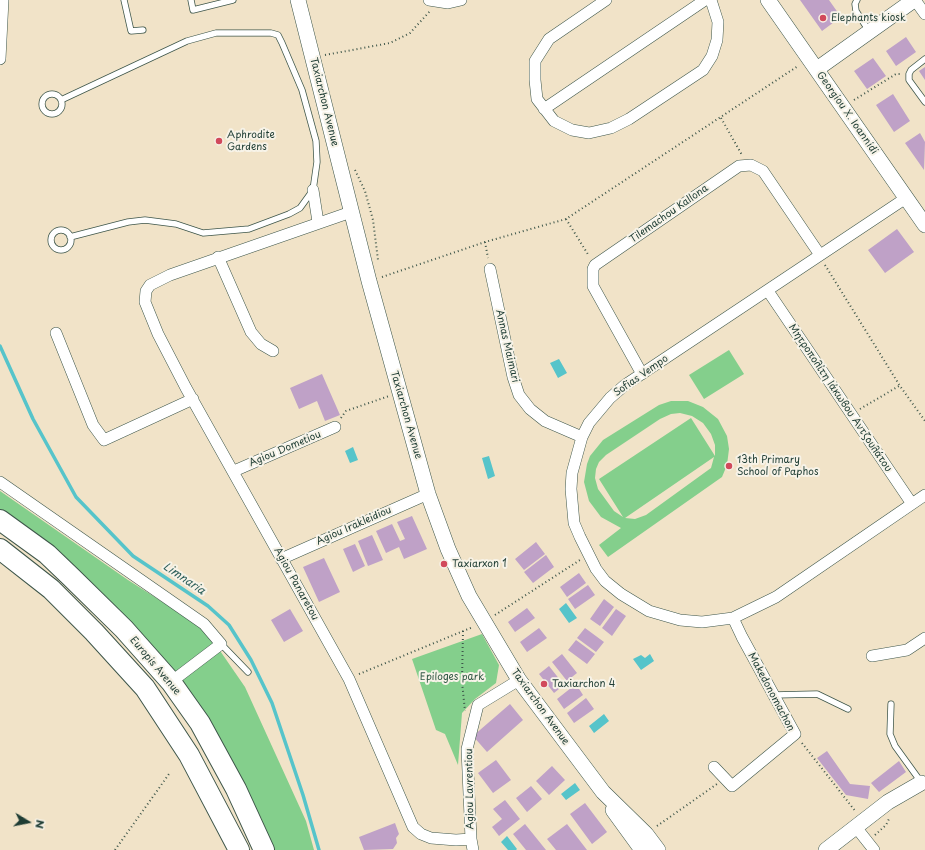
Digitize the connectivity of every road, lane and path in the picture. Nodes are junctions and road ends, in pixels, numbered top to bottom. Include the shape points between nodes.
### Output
1 (3, 0) edge
2 (124, 0) edge
3 (191, 0) edge
4 (233, 0) edge
5 (298, 0) edge
6 (461, 0) edge
7 (606, 0) edge
8 (705, 0) edge
9 (711, 0) edge
10 (768, 0) edge
11 (857, 0) edge
12 (914, 0) edge
13 (434, 1) edge
14 (925, 14) edge
15 (143, 30) dead end
16 (869, 32) junction
17 (323, 48) dead end
18 (325, 55) junction
19 (0, 59) edge
20 (925, 59) edge
21 (327, 63) dead end
22 (813, 64) junction
23 (909, 74) junction
24 (61, 100) dead end
25 (925, 102) edge
26 (843, 107) junction
27 (544, 109) junction
28 (720, 118) junction
29 (748, 165) junction
30 (354, 168) dead end
31 (313, 190) junction
32 (906, 198) junction
33 (351, 212) junction
34 (566, 219) junction
35 (318, 222) junction
36 (925, 226) edge
37 (70, 237) dead end
38 (485, 242) junction
39 (820, 255) junction
40 (218, 257) junction
41 (379, 263) dead end
42 (595, 265) junction
43 (490, 269) joint
44 (380, 270) dead end
45 (375, 279) junction
46 (768, 291) junction
47 (56, 333) dead end
48 (273, 351) dead end
49 (642, 374) junction
50 (900, 386) junction
51 (400, 392) junction
52 (193, 399) junction
53 (852, 414) junction
54 (925, 421) edge
55 (335, 427) joint
56 (582, 437) junction
57 (234, 471) junction
58 (0, 482) edge
59 (428, 494) junction
60 (925, 495) edge
61 (912, 504) junction
62 (0, 520) edge
63 (0, 549) edge
64 (281, 559) junction
65 (733, 618) junction
66 (463, 631) dead end
67 (925, 638) edge
68 (222, 644) junction
69 (872, 656) dead end
70 (248, 672) dead end
71 (519, 680) junction
72 (171, 682) junction
73 (773, 695) junction
74 (892, 704) dead end
75 (848, 709) dead end
76 (464, 712) dead end
77 (795, 734) junction
78 (714, 767) dead end
79 (169, 774) dead end
80 (724, 778) junction
81 (923, 781) edge
82 (603, 792) junction
83 (889, 818) dead end
84 (866, 833) edge
85 (646, 834) junction
86 (471, 839) junction
87 (115, 850) edge
88 (239, 850) edge
89 (264, 850) edge
90 (473, 850) edge
91 (642, 850) edge
92 (658, 850) edge
93 (826, 850) edge
94 (840, 850) edge

1 - 19 street
2 - 15 lane via 130,31
3 - 4 lane via 193,10
5 - 33 main road, Taxiarchon Avenue
6 - 13 street via 448,4
7 - 27 street via 549,39 536,60 535,80 538,99
8 - 27 street
9 - 27 street via 718,22 717,40 712,56 703,70 663,97 611,128 590,133 572,130 554,121
10 - 22 main road, Georgiou X. Ioannidi
11 - 16 lane via 856,11
12 - 14 street
12 - 16 main road
13 - 18 path via 410,33 390,43
16 - 22 main road
17 - 18 path
18 - 21 path
20 - 23 lane
22 - 26 main road, Georgiou X. Ioannidi
22 - 28 path
23 - 25 lane via 909,80
23 - 26 path via 896,74
24 - 31 lane via 187,41 216,33 271,32 278,35 292,64 310,118 316,141 317,162
26 - 32 main road, Georgiou X. Ioannidi
28 - 29 path
28 - 34 path
29 - 39 street via 763,171
29 - 42 street, Tilemachou Kallona via 739,166
30 - 41 path via 365,191 371,213
31 - 35 street
31 - 37 lane via 307,202 300,208 249,228 203,234 176,224 145,220
32 - 36 main road, Georgiou X. Ioannidi
32 - 39 street, Sofias Vempo
33 - 35 street
33 - 45 main road, Taxiarchon Avenue
34 - 38 path
34 - 42 path
35 - 40 street
38 - 43 path
38 - 45 path
39 - 46 street, Sofias Vempo
39 - 50 path
40 - 48 street via 251,332 261,344
40 - 52 street, Agiou Panaretou via 150,285 144,302
42 - 49 street via 592,274 593,286
43 - 56 street, Annas Maimari via 519,395 530,409 545,421
44 - 45 path
45 - 51 main road, Taxiarchon Avenue
46 - 49 street, Sofias Vempo
46 - 53 street, Μητροπολίτη Ιάκωβου Αντζουλάτου
47 - 52 street via 93,425 104,440
49 - 56 street, Sofias Vempo via 610,398 589,423
50 - 53 path
50 - 54 path
51 - 55 path via 346,411
51 - 59 main road, Taxiarchon Avenue
52 - 57 street, Agiou Panaretou
53 - 61 street, Μητροπολίτη Ιάκωβου Αντζουλάτου
55 - 57 street, Agiou Dometiou
56 - 65 street, Sofias Vempo via 572,472 574,523 588,555 605,581 636,604 665,616 702,622
57 - 64 street, Agiou Panaretou
58 - 68 street via 204,624
59 - 64 street, Agiou Irakleidiou
59 - 71 main road, Taxiarchon Avenue via 469,596
60 - 61 street, Sofias Vempo
61 - 65 street, Sofias Vempo via 776,597
62 - 72 highway, Europis Avenue via 46,554 71,577 124,629
63 - 88 highway via 51,589 145,688 189,755
64 - 86 street, Agiou Panaretou via 349,679 414,827 421,834 431,838
65 - 73 street, Makedonomachon
66 - 76 path
67 - 69 street via 907,650
68 - 70 lane
68 - 72 street
71 - 82 main road, Taxiarchon Avenue
71 - 86 street, Agiou Lavrentiou via 478,705 467,749
72 - 89 highway, Europis Avenue via 200,723 236,789
73 - 75 lane via 817,694
73 - 77 street, Makedonomachon
74 - 81 lane via 890,734 895,746
77 - 80 street, Makedonomachon via 732,786
77 - 84 path
78 - 80 street
79 - 87 path
80 - 85 path
81 - 84 main road via 888,802
82 - 85 main road, Taxiarchon Avenue
82 - 91 main road, Taxiarchon Avenue via 610,806
83 - 84 path via 886,826
84 - 93 main road
84 - 94 main road
85 - 92 main road, Taxiarchon Avenue
86 - 90 street, Agiou Lavrentiou

